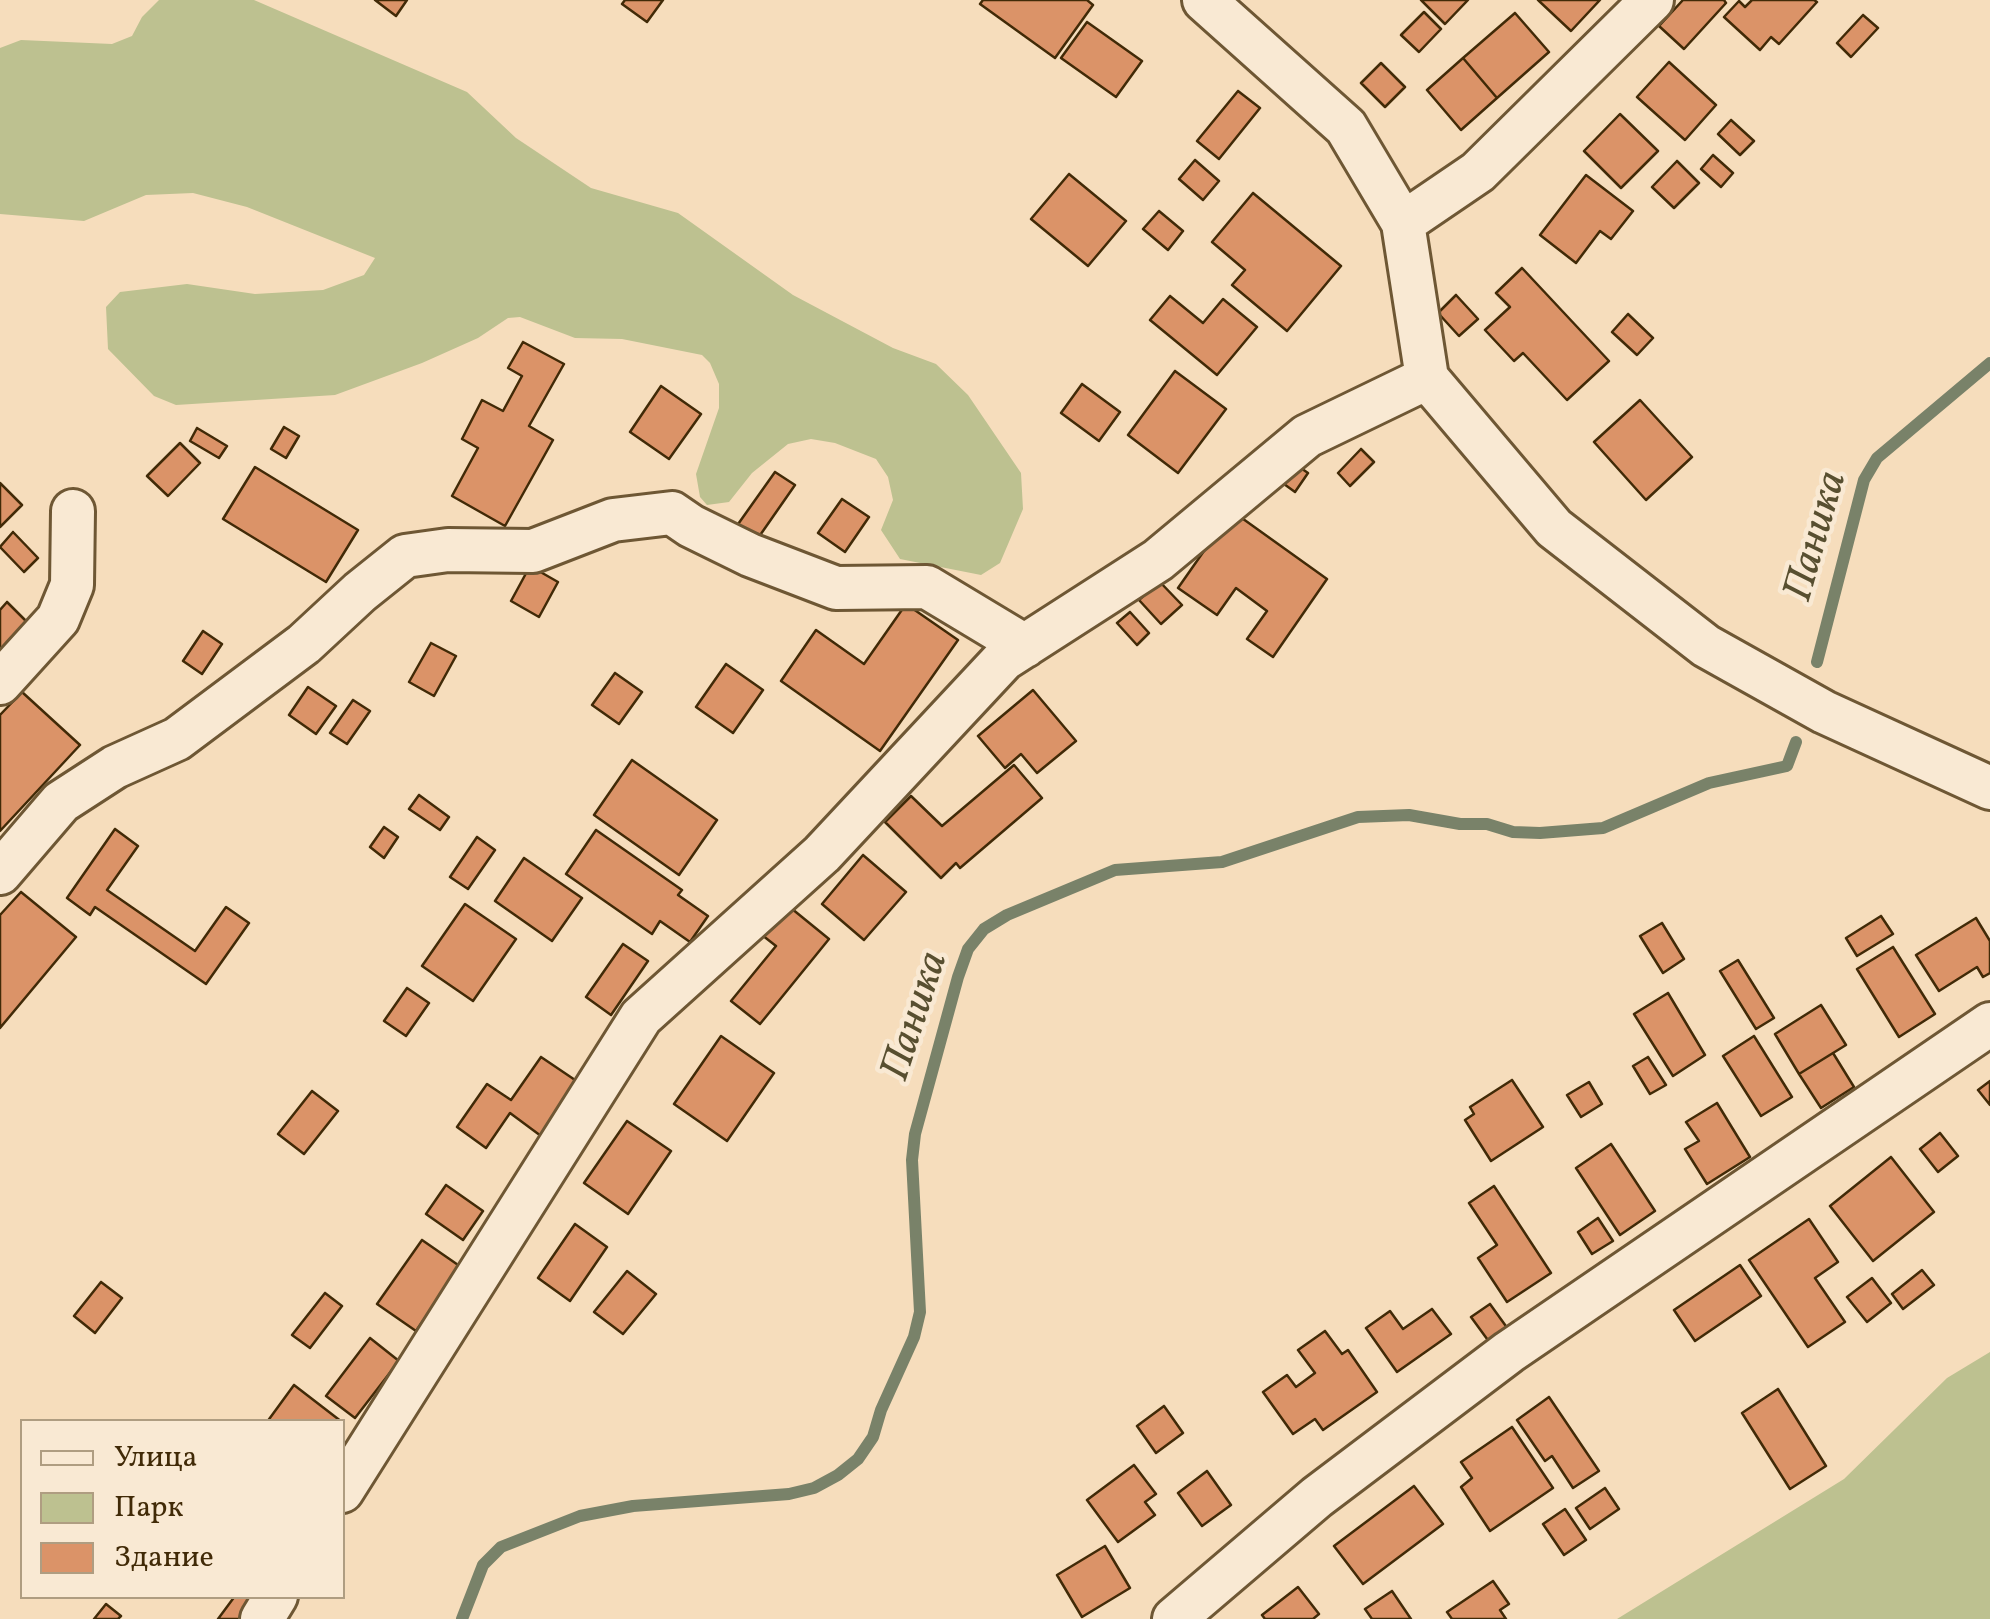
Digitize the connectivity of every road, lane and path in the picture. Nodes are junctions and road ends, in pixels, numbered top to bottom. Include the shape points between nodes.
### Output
1 (1204, 0) edge
2 (1652, 0) edge
3 (1403, 223) junction
4 (1427, 378) junction
5 (73, 511) dead end
6 (1025, 646) junction
7 (0, 683) edge
8 (1990, 788) edge
9 (0, 873) edge
10 (1990, 1024) edge
11 (345, 1486) edge
12 (1174, 1619) edge

1 - 3 street via 1346,127
2 - 3 street via 1478,172
3 - 4 street
4 - 6 street via 1307,436 1158,560
4 - 8 street via 1554,528 1706,646 1824,712
5 - 7 street via 72,584 58,619
6 - 9 street via 926,587 836,588 750,555 672,513 613,520 533,551 405,556 304,644 177,739 61,802
6 - 11 street via 1004,660 822,854 641,1017
10 - 12 street via 1509,1352 1317,1497

